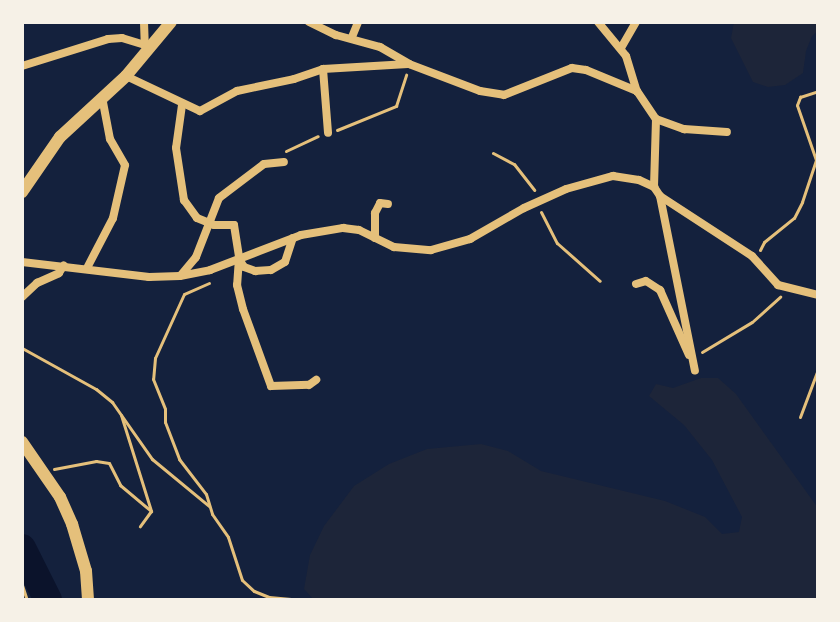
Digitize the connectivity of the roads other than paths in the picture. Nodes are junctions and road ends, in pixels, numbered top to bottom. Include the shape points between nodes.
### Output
1 (144, 22) edge
2 (171, 22) edge
3 (309, 22) edge
4 (358, 22) edge
5 (598, 22) edge
6 (636, 22) edge
7 (352, 37) junction
8 (147, 47) junction
9 (621, 48) junction
10 (409, 64) junction
11 (22, 66) edge
12 (323, 69) junction
13 (126, 76) junction
14 (637, 91) junction
15 (102, 96) junction
16 (182, 105) junction
17 (656, 119) junction
18 (727, 132) dead end
19 (328, 133) road end
20 (284, 162) dead end
21 (654, 187) junction
22 (22, 192) edge
23 (660, 196) junction
24 (388, 204) dead end
25 (209, 223) junction
26 (293, 238) junction
27 (375, 238) junction
28 (239, 258) junction
29 (22, 262) edge
30 (64, 265) junction
31 (87, 268) junction
32 (180, 276) junction
33 (636, 284) dead end
34 (818, 295) edge
35 (22, 297) edge
36 (693, 358) junction
37 (695, 371) dead end
38 (316, 380) dead end
39 (22, 442) edge
40 (88, 600) edge

1 - 8 street
2 - 8 main road
3 - 7 street
4 - 7 street
5 - 9 street
6 - 9 street
7 - 10 street
8 - 11 street via 108,39
8 - 13 main road
9 - 14 street
10 - 12 street
10 - 14 street via 504,95 572,68
12 - 16 street via 237,91 200,111
12 - 19 street
13 - 15 main road
13 - 16 street
14 - 17 street
15 - 22 main road via 48,152
15 - 31 street via 110,139 125,165 113,218
16 - 25 street via 176,148 184,200 188,210
17 - 18 street via 684,129
17 - 21 street
20 - 25 street via 272,161 219,198
21 - 23 street
21 - 27 street via 613,176 537,202 452,246 414,251
23 - 34 street via 744,250 778,285
23 - 36 street
24 - 27 street via 380,203 375,213
25 - 28 street via 234,225
25 - 32 street via 196,257
26 - 27 street via 343,228
26 - 28 street
26 - 28 street via 285,262 271,270 244,267
28 - 32 street
28 - 38 street via 237,285 271,386 309,385
29 - 30 street
30 - 31 street
30 - 35 street
31 - 32 street
33 - 36 street via 646,281 660,290
36 - 37 street
39 - 40 main road via 72,524 86,571

